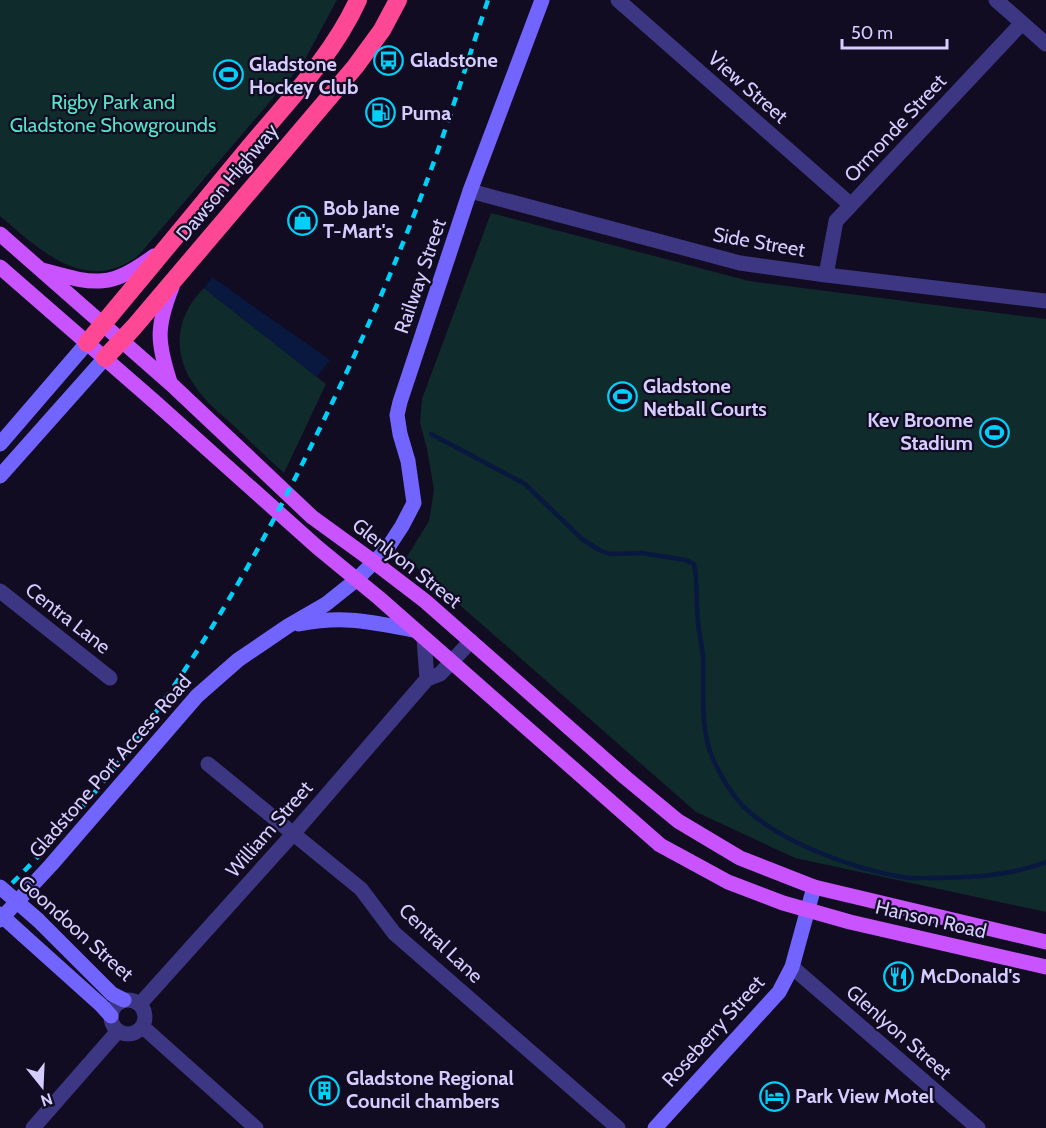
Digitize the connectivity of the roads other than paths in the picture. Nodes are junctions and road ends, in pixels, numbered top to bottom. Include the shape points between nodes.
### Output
1 (358, 0) edge
2 (398, 0) edge
3 (542, 0) edge
4 (618, 0) edge
5 (996, 0) edge
6 (1022, 23) junction
7 (1046, 44) edge
8 (470, 191) junction
9 (851, 205) junction
10 (0, 234) edge
11 (173, 242) junction
12 (0, 267) edge
13 (39, 269) junction
14 (826, 275) junction
15 (175, 278) junction
16 (1046, 300) edge
17 (103, 324) junction
18 (121, 341) junction
19 (87, 343) junction
20 (105, 358) junction
21 (171, 384) junction
22 (0, 444) edge
23 (0, 476) edge
24 (374, 562) junction
25 (356, 580) junction
26 (0, 591) edge
27 (288, 626) junction
28 (419, 635) junction
29 (471, 641) junction
30 (451, 663) junction
31 (110, 678) dead end
32 (427, 679) junction
33 (208, 764) dead end
34 (293, 834) junction
35 (0, 887) edge
36 (814, 887) junction
37 (807, 910) junction
38 (0, 914) edge
39 (0, 920) edge
40 (1046, 942) edge
41 (792, 967) junction
42 (1046, 967) edge
43 (124, 1000) junction
44 (140, 1004) junction
45 (111, 1016) junction
46 (143, 1027) junction
47 (118, 1031) junction
48 (33, 1128) edge
49 (256, 1128) edge
50 (618, 1128) edge
51 (654, 1128) edge
52 (978, 1128) edge

1 - 11 highway, Dawson Highway via 325,57
2 - 15 highway, Dawson Highway via 355,67
3 - 8 street, Railway Street
4 - 9 street, View Street
5 - 6 street
6 - 7 street
6 - 9 street, Ormonde Street
8 - 14 street, Side Street via 740,263
8 - 24 street, Railway Street via 397,415 414,502 402,526
9 - 14 street, Ormonde Street via 836,221
10 - 13 main road, Glenlyon Street
11 - 13 main road via 117,279 82,280
11 - 17 highway, Dawson Highway
12 - 19 main road
13 - 17 main road, Glenlyon Street
14 - 16 street, Side Street
15 - 18 highway, Dawson Highway
15 - 21 main road via 161,317 159,338
17 - 18 main road, Glenlyon Street
17 - 19 highway, Dawson Highway
18 - 20 highway, Dawson Highway
18 - 21 main road, Glenlyon Street
19 - 20 main road
19 - 22 street
20 - 23 street
20 - 25 main road
21 - 24 main road, Glenlyon Street via 312,517
24 - 25 street, Gladstone Port Access Road
24 - 29 main road, Glenlyon Street
25 - 27 street, Gladstone Port Access Road via 326,604
25 - 28 main road
26 - 31 street, Centra Lane
27 - 28 street via 334,619 366,621
27 - 39 street, Gladstone Port Access Road via 238,660 197,696
28 - 30 main road
28 - 32 street
29 - 30 street, William Street
29 - 36 main road, Glenlyon Street via 678,821 740,858
30 - 32 street, William Street via 440,674
30 - 37 main road via 660,845 746,890
32 - 34 street, William Street
33 - 34 street, Central Lane
34 - 44 street, William Street
34 - 50 street, Central Lane via 361,889 394,933
35 - 43 street, Goondoon Street, bridge via 39,920 112,994
36 - 37 street, Roseberry Street
36 - 40 main road, Hanson Road
37 - 41 street, Roseberry Street
37 - 42 main road, Hanson Road
38 - 45 street, Goondoon Street, bridge
41 - 51 street, Roseberry Street via 779,992
41 - 52 street, Glenlyon Street
43 - 44 street
43 - 45 street via 115,1006
44 - 46 street via 145,1013
45 - 47 street
46 - 47 street via 129,1035
46 - 49 street
47 - 48 street

